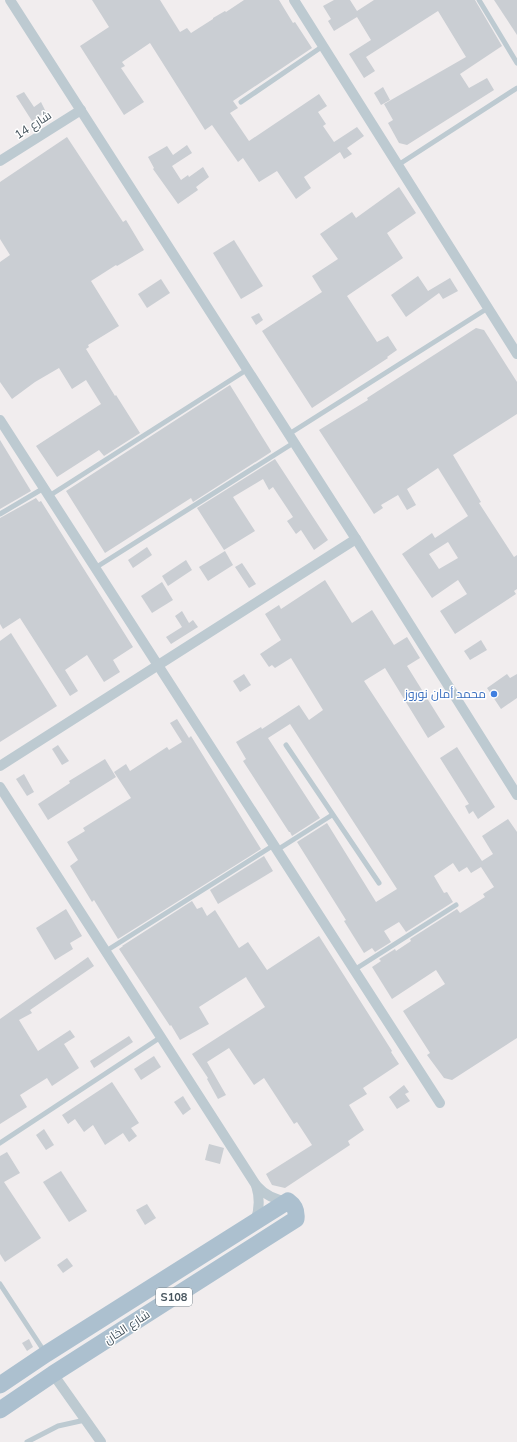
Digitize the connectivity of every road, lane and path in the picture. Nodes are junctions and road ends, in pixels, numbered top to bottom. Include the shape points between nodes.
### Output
1 (10, 0) edge
2 (294, 0) edge
3 (479, 0) edge
4 (323, 46) junction
5 (517, 63) edge
6 (517, 88) edge
7 (241, 102) dead end
8 (81, 110) junction
9 (0, 161) edge
10 (398, 165) junction
11 (488, 308) junction
12 (517, 354) edge
13 (248, 369) junction
14 (0, 420) edge
15 (292, 438) junction
16 (47, 492) junction
17 (0, 514) edge
18 (356, 539) junction
19 (95, 568) junction
20 (158, 665) junction
21 (286, 745) dead end
22 (0, 766) edge
23 (0, 787) edge
24 (516, 789) edge
25 (332, 814) junction
26 (276, 848) junction
27 (379, 884) dead end
28 (456, 905) dead end
29 (106, 951) junction
30 (354, 970) junction
31 (161, 1037) junction
32 (440, 1103) dead end
33 (0, 1143) edge
34 (256, 1185) junction
35 (288, 1202) junction
36 (255, 1222) junction
37 (0, 1284) edge
38 (46, 1354) junction
39 (53, 1374) junction
40 (0, 1385) edge
41 (0, 1410) edge
42 (85, 1420) junction
43 (26, 1442) edge
44 (101, 1442) edge

1 - 8 street
2 - 4 street
3 - 5 lane
4 - 7 lane
4 - 10 street
6 - 10 lane
8 - 9 street, شارع 14
8 - 13 street
10 - 11 street
11 - 12 street
11 - 15 lane
13 - 15 street
13 - 16 lane
14 - 16 street
15 - 18 street
15 - 19 lane
16 - 17 lane
16 - 19 street
18 - 20 street
18 - 24 street
19 - 20 street
20 - 22 street
20 - 26 street
21 - 25 lane
23 - 29 street
25 - 26 lane
25 - 27 lane
26 - 29 lane
26 - 30 street
28 - 30 lane
29 - 31 street
30 - 32 street
31 - 33 lane
31 - 34 street
34 - 35 street via 273,1198
34 - 36 street via 260,1208
35 - 36 main road, شارع الخان / S108
35 - 39 main road, شارع الخان / S108 via 295,1209 296,1219
36 - 38 main road, شارع الخان / S108
37 - 38 lane
38 - 40 main road, شارع الخان / S108
39 - 41 main road, شارع الخان / S108
39 - 42 street
42 - 43 lane via 58,1426
42 - 44 street

